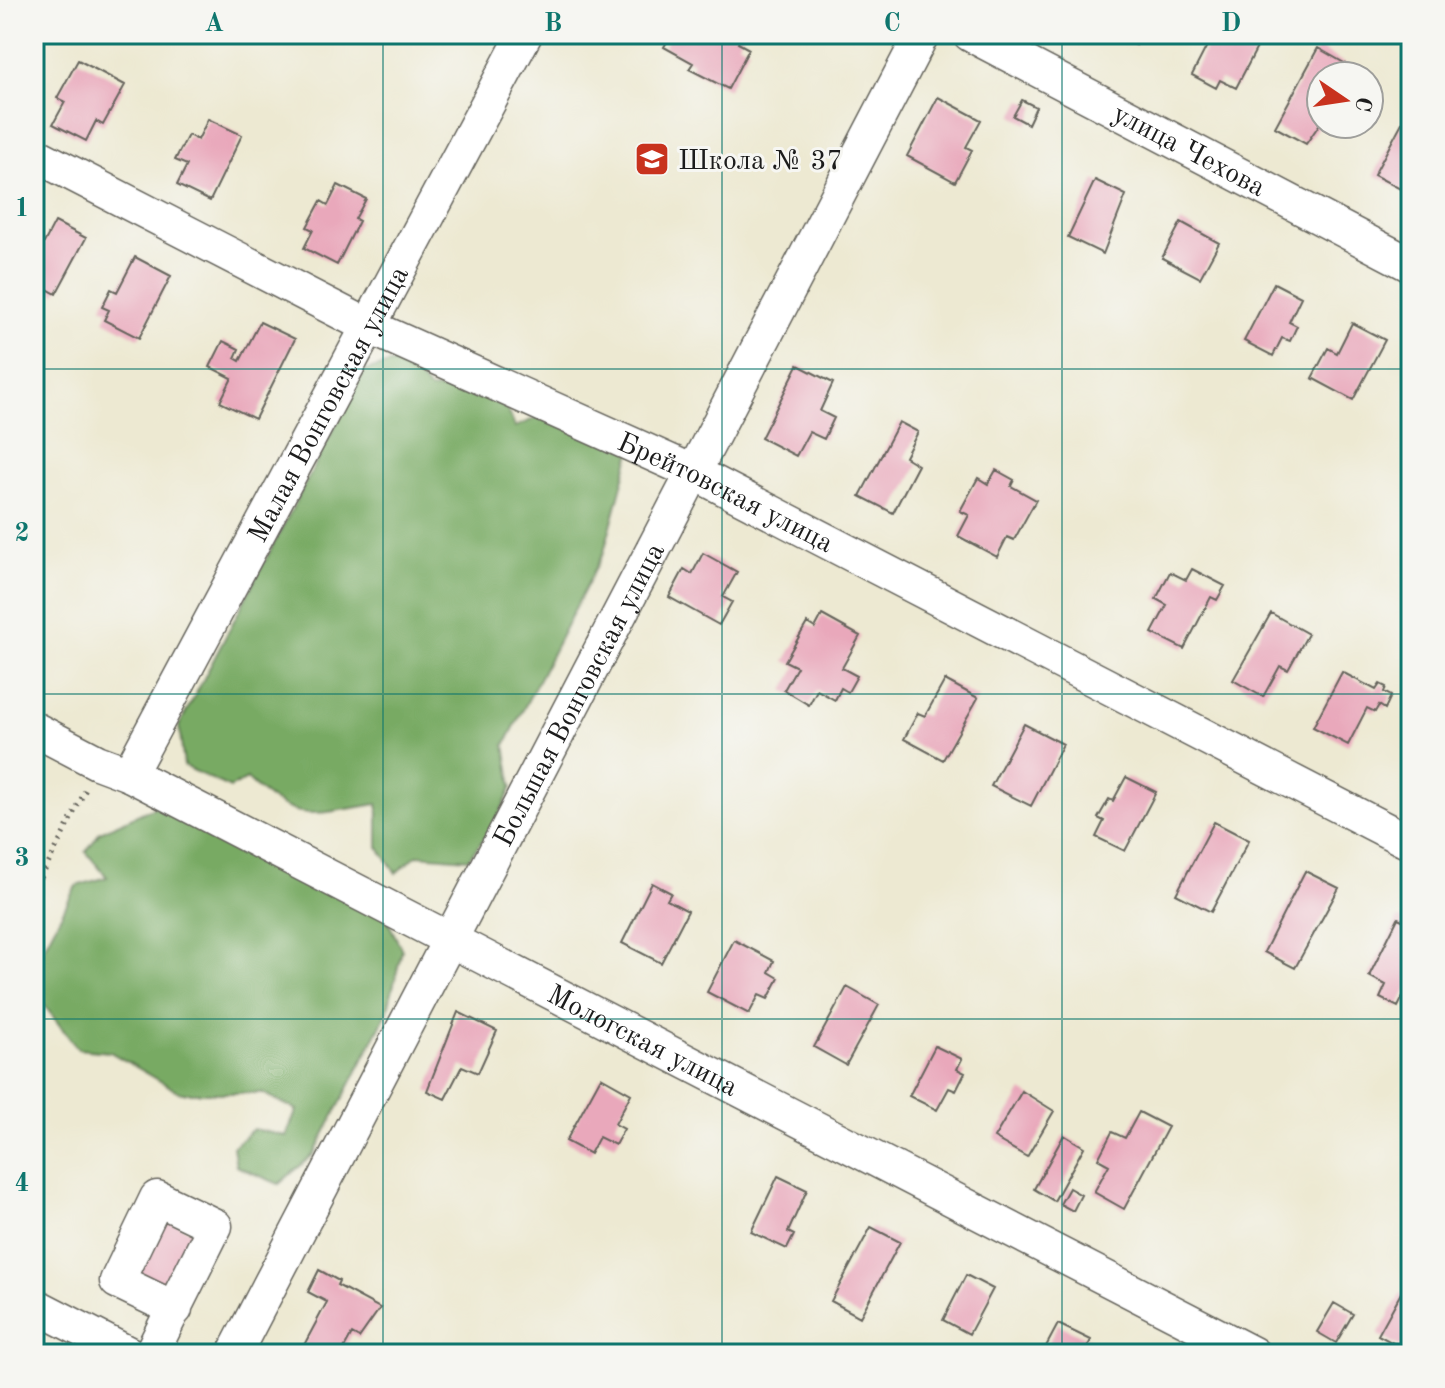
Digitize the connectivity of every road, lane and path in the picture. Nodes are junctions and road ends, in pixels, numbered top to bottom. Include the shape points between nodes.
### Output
1 (525, 34) edge
2 (922, 34) edge
3 (970, 34) edge
4 (34, 154) edge
5 (1411, 265) edge
6 (370, 327) junction
7 (693, 472) junction
8 (34, 729) edge
9 (113, 768) junction
10 (1411, 843) edge
11 (34, 892) edge
12 (450, 939) junction
13 (34, 1305) edge
14 (175, 1309) dead end
15 (129, 1354) edge
16 (151, 1354) edge
17 (234, 1354) edge
18 (1253, 1354) edge

1 - 6 street, Малая Вонговская улица
2 - 7 street, Большая Вонговская улица
3 - 5 street, улица Чехова
4 - 6 street, Брейтовская улица
6 - 7 street, Брейтовская улица
6 - 9 street, Малая Вонговская улица
7 - 10 street, Брейтовская улица
7 - 12 street, Большая Вонговская улица
8 - 9 street, Мологская улица
9 - 11 path via 80,805
9 - 12 street, Мологская улица
12 - 17 street, Большая Вонговская улица
12 - 18 street, Мологская улица
13 - 15 street
14 - 16 street

